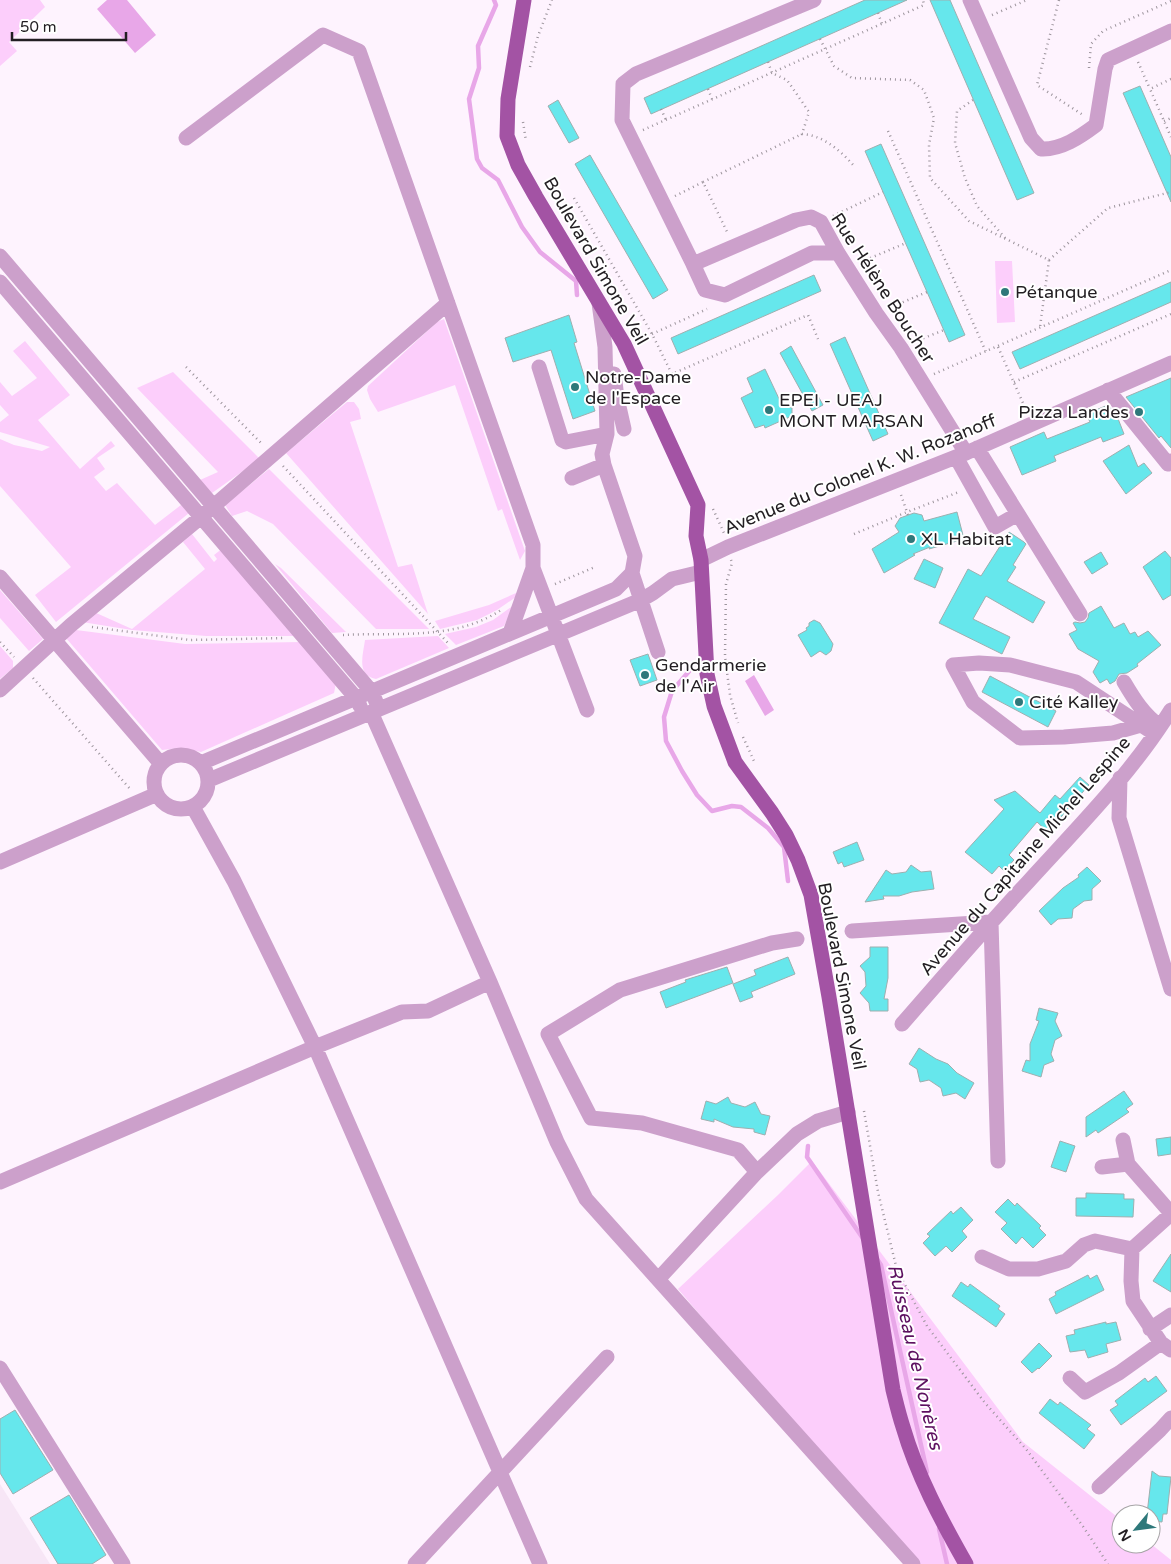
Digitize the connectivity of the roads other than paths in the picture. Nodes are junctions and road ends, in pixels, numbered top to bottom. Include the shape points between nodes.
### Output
1 (524, 0) edge
2 (814, 0) edge
3 (970, 0) edge
4 (1171, 31) edge
5 (186, 138) dead end
6 (838, 253) junction
7 (0, 256) edge
8 (693, 264) junction
9 (0, 282) edge
10 (448, 304) junction
11 (599, 304) junction
12 (616, 328) junction
13 (1171, 363) edge
14 (539, 367) dead end
15 (1108, 390) junction
16 (624, 429) dead end
17 (607, 434) junction
18 (966, 453) junction
19 (1171, 461) edge
20 (604, 465) junction
21 (572, 478) dead end
22 (213, 506) junction
23 (1018, 514) junction
24 (201, 517) junction
25 (1046, 559) junction
26 (701, 566) junction
27 (534, 568) junction
28 (1038, 572) dead end
29 (632, 573) junction
30 (0, 577) edge
31 (641, 600) junction
32 (1080, 614) dead end
33 (552, 616) junction
34 (510, 633) junction
35 (559, 634) junction
36 (54, 639) junction
37 (658, 652) dead end
38 (1124, 682) dead end
39 (0, 690) edge
40 (372, 692) junction
41 (356, 698) junction
42 (587, 710) dead end
43 (371, 712) junction
44 (1164, 723) edge
45 (1141, 726) junction
46 (201, 763) junction
47 (160, 764) junction
48 (1120, 778) junction
49 (209, 780) junction
50 (157, 794) junction
51 (193, 807) junction
52 (0, 862) edge
53 (991, 922) junction
54 (852, 932) dead end
55 (797, 939) dead end
56 (490, 982) junction
57 (1171, 989) edge
58 (902, 1024) dead end
59 (315, 1047) junction
60 (848, 1112) junction
61 (1123, 1140) dead end
62 (998, 1161) dead end
63 (1128, 1164) junction
64 (1102, 1167) dead end
65 (757, 1172) junction
66 (0, 1182) edge
67 (1171, 1213) edge
68 (1132, 1249) junction
69 (982, 1257) dead end
70 (663, 1274) dead end
71 (1171, 1315) edge
72 (1150, 1328) junction
73 (1166, 1346) edge
74 (607, 1357) dead end
75 (0, 1368) edge
76 (1070, 1378) dead end
77 (1171, 1418) edge
78 (500, 1471) junction
79 (1099, 1487) dead end
80 (123, 1564) edge
81 (415, 1564) edge
82 (540, 1564) edge
83 (913, 1564) edge
84 (966, 1564) edge

1 - 11 main road, Boulevard Simone Veil via 508,98 507,136 522,173
2 - 8 street via 636,74 623,84 622,120
3 - 4 street via 1031,138 1041,149 1050,150 1080,137 1096,125 1108,60
5 - 10 street via 323,35 359,51
6 - 8 street via 812,253 724,295 706,290
6 - 8 street, Rue Hélène Boucher via 820,222 811,217 796,220
6 - 18 street, Rue Hélène Boucher
7 - 22 street
9 - 24 street
10 - 22 street
10 - 27 street via 533,545
11 - 12 main road, Boulevard Simone Veil
11 - 17 street via 605,347
12 - 16 street via 612,351
12 - 26 main road, Boulevard Simone Veil via 698,505 696,536
13 - 15 street, Avenue du Colonel K. W. Rozanoff
14 - 17 street via 562,440 566,442
15 - 18 street, Avenue du Colonel K. W. Rozanoff
15 - 19 street via 1168,464
17 - 20 street via 602,454
18 - 23 street
18 - 23 street via 972,487 995,528
18 - 26 street, Avenue du Colonel K. W. Rozanoff via 728,547
20 - 21 street
20 - 29 street via 635,556
22 - 24 street
22 - 40 street
23 - 25 street
24 - 36 street
24 - 41 street
25 - 28 street
25 - 32 street
26 - 31 street, Avenue du Colonel K. W. Rozanoff via 672,579
26 - 60 main road, Boulevard Simone Veil via 707,674 714,706 735,762 786,835 811,895
27 - 33 street
27 - 34 street
29 - 31 street
29 - 33 street via 616,589
30 - 36 street
31 - 35 street, Avenue du Colonel K. W. Rozanoff
31 - 37 street
33 - 34 street
33 - 35 street
34 - 40 street
35 - 42 street
35 - 43 street, Avenue du Colonel K. W. Rozanoff
36 - 39 street
36 - 47 street
38 - 44 street via 1152,721
40 - 41 street
40 - 43 street
41 - 43 street
41 - 46 street
43 - 49 street, Avenue du Colonel K. W. Rozanoff
43 - 56 street
44 - 45 street
44 - 48 street, Avenue du Capitaine Michel Lespine
45 - 45 street via 1076,682 1010,666 953,665 973,702 1020,738 1064,738 1113,733
46 - 47 street via 185,755 176,755
46 - 49 street
47 - 50 street via 154,780
48 - 53 street, Avenue du Capitaine Michel Lespine
48 - 57 street via 1120,818
49 - 51 street via 205,797
50 - 51 street via 165,805 173,809
50 - 52 street
51 - 59 street via 234,881
53 - 54 street
53 - 58 street, Avenue du Capitaine Michel Lespine
53 - 62 street
55 - 65 street via 772,943 620,990 548,1034 590,1118 642,1123 738,1150
56 - 59 street via 428,1010 402,1012
56 - 83 street via 557,1142 586,1199
59 - 66 street
59 - 78 street
60 - 65 street via 818,1121 797,1134
60 - 84 main road, Boulevard Simone Veil via 893,1390 902,1427 928,1491
61 - 63 street
63 - 64 street
63 - 67 street
65 - 70 street
67 - 68 street
68 - 69 street via 1094,1241 1084,1245 1066,1261 1038,1269 1009,1269
68 - 72 street via 1130,1281 1133,1301
71 - 72 street
72 - 73 street
73 - 76 street via 1085,1392
74 - 78 street
75 - 80 street
77 - 79 street
78 - 81 street
78 - 82 street

